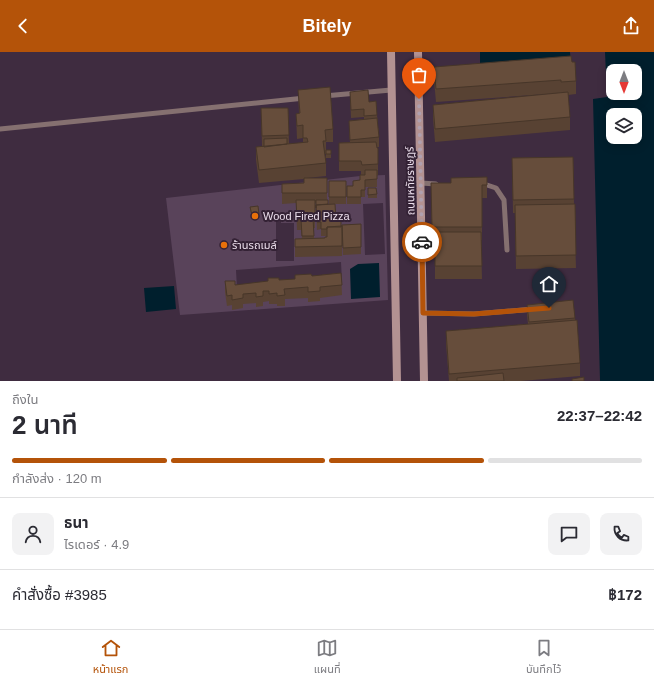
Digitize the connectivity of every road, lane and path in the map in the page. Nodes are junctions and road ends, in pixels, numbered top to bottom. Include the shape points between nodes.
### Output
1 (391, 52) edge
2 (418, 52) edge
3 (391, 90) junction
4 (315, 97) edge
5 (308, 98) edge
6 (0, 129) edge
7 (421, 183) junction
8 (444, 184) edge
9 (473, 184) edge
10 (507, 250) dead end
11 (541, 309) edge
12 (423, 313) junction
13 (397, 381) edge
14 (424, 381) edge

1 - 3 main road, ถนนหทัยราษฎร์
2 - 7 main road, ถนนหทัยราษฎร์
3 - 4 lane
3 - 13 main road, ถนนหทัยราษฎร์
5 - 6 lane
7 - 8 lane
7 - 12 main road, ถนนหทัยราษฎร์
9 - 10 lane via 487,185 501,193 504,200
11 - 12 lane via 474,314
12 - 14 main road, ถนนหทัยราษฎร์

